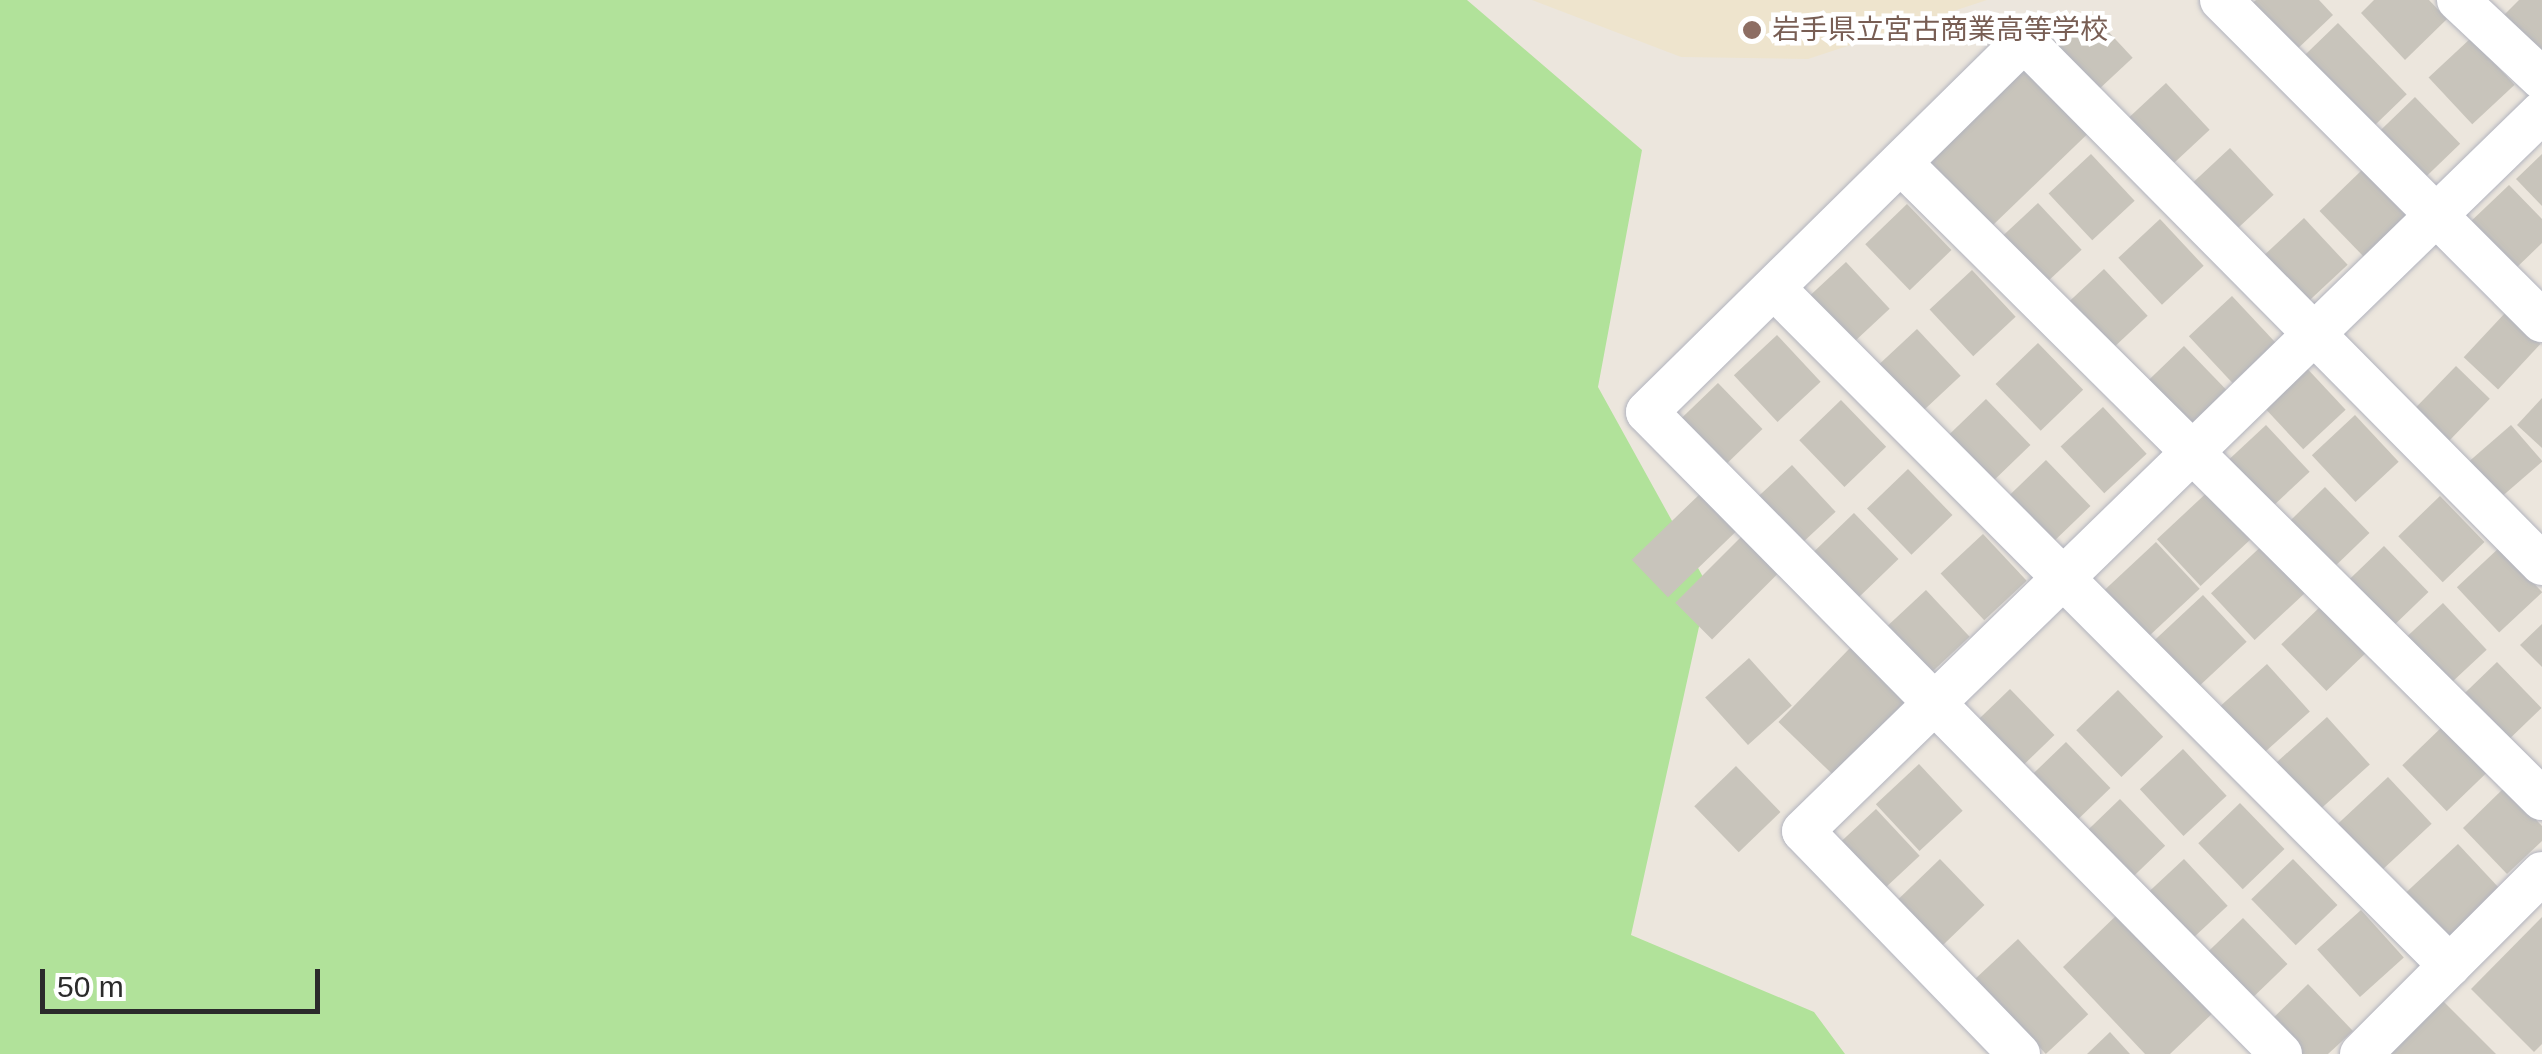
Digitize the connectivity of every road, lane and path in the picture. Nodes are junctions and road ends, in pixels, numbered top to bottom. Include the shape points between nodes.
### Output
1 (2221, 0) edge
2 (2458, 0) edge
3 (2542, 79) edge
4 (2542, 112) edge
5 (1901, 163) junction
6 (2433, 218) junction
7 (1774, 288) junction
8 (2542, 321) edge
9 (2316, 331) junction
10 (2195, 449) junction
11 (2542, 564) edge
12 (2063, 578) junction
13 (1937, 700) junction
14 (2542, 799) edge
15 (2542, 873) edge
16 (2450, 966) junction
17 (2019, 1054) edge
18 (2281, 1054) edge
19 (2361, 1054) edge

1 - 6 street
2 - 3 street
4 - 6 street
5 - 7 street
5 - 9 street via 2024,41
5 - 10 street
6 - 8 street
6 - 9 street
7 - 12 street
7 - 13 street via 1647,412
9 - 10 street
9 - 11 street
10 - 12 street
10 - 14 street
12 - 13 street
12 - 16 street
13 - 17 street via 1803,831
13 - 18 street
15 - 16 street
16 - 19 street

